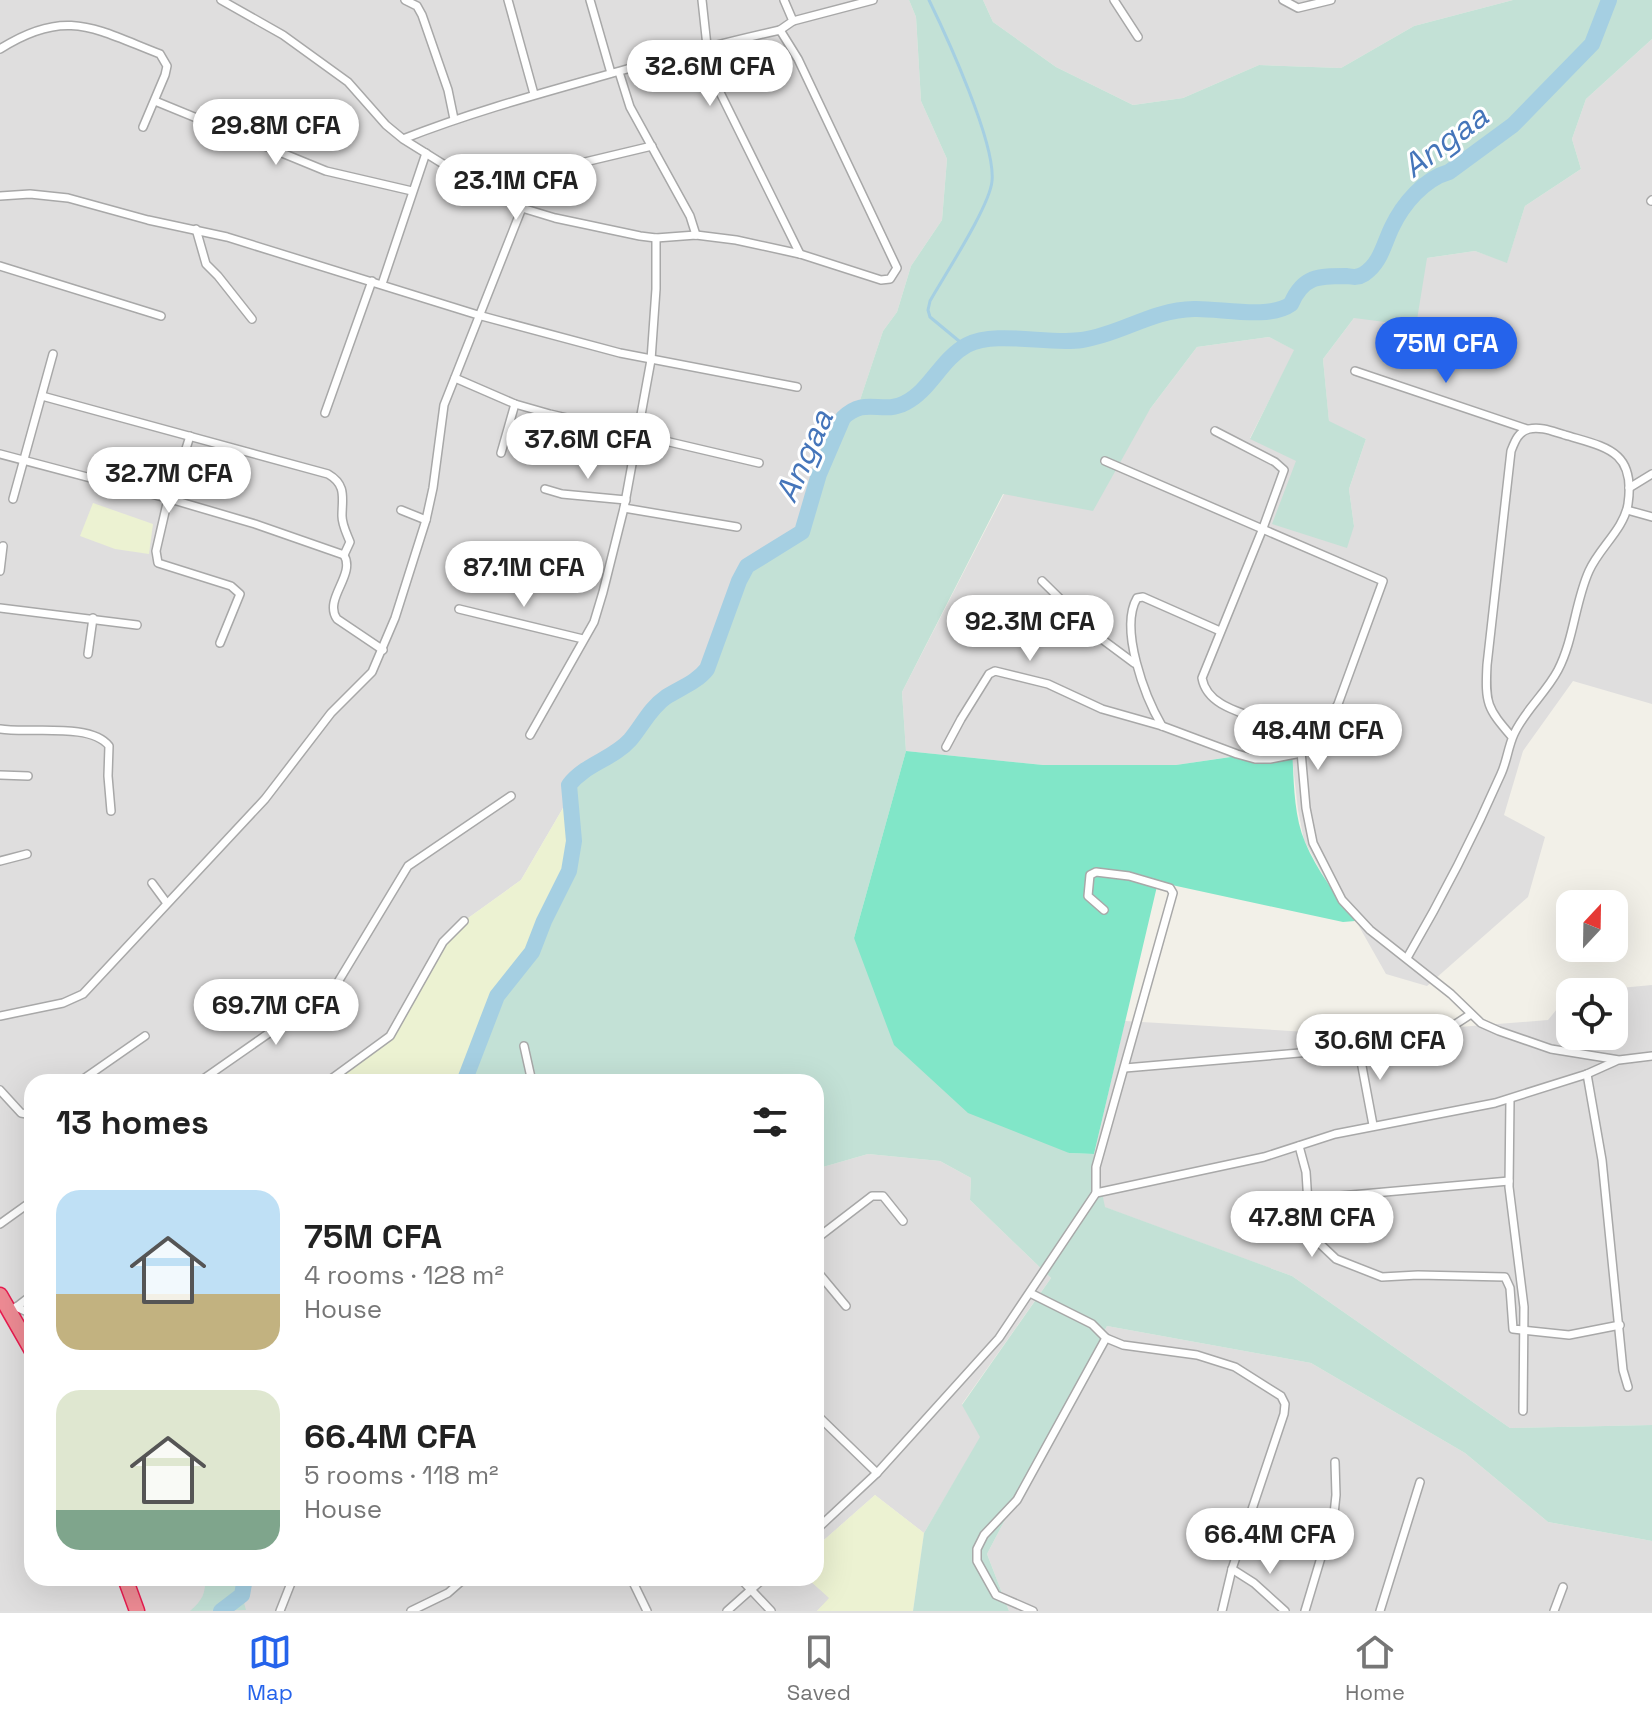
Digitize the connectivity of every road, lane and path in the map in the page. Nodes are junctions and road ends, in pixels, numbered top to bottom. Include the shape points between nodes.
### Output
1 (221, 0) edge
2 (405, 0) edge
3 (508, 0) edge
4 (590, 0) edge
5 (702, 0) edge
6 (784, 0) edge
7 (873, 0) edge
8 (1114, 0) edge
9 (1283, 0) edge
10 (1331, 0) edge
11 (793, 21) junction
12 (780, 30) junction
13 (1138, 37) dead end
14 (707, 46) junction
15 (698, 48) junction
16 (0, 49) edge
17 (615, 72) junction
18 (534, 94) junction
19 (155, 101) junction
20 (454, 119) junction
21 (143, 127) dead end
22 (403, 139) junction
23 (652, 146) junction
24 (426, 153) junction
25 (480, 187) junction
26 (412, 191) junction
27 (0, 196) edge
28 (522, 208) junction
29 (196, 229) junction
30 (696, 235) junction
31 (656, 238) junction
32 (800, 254) junction
33 (0, 266) edge
34 (372, 281) junction
35 (382, 284) junction
36 (478, 315) junction
37 (161, 316) dead end
38 (252, 319) dead end
39 (53, 354) dead end
40 (651, 360) junction
41 (1355, 371) dead end
42 (455, 378) junction
43 (797, 387) dead end
44 (42, 396) junction
45 (515, 404) junction
46 (325, 413) dead end
47 (1527, 429) junction
48 (1215, 431) dead end
49 (637, 434) junction
50 (190, 436) junction
51 (501, 453) dead end
52 (0, 454) edge
53 (23, 461) junction
54 (1105, 461) dead end
55 (759, 463) dead end
56 (1652, 474) edge
57 (1629, 488) junction
58 (545, 489) dead end
59 (13, 499) dead end
60 (169, 499) junction
61 (625, 504) junction
62 (401, 510) dead end
63 (1627, 510) junction
64 (1652, 517) edge
65 (426, 520) junction
66 (737, 527) dead end
67 (1263, 528) junction
68 (3, 546) dead end
69 (344, 555) junction
70 (0, 571) edge
71 (1042, 581) dead end
72 (0, 608) edge
73 (459, 609) dead end
74 (93, 618) junction
75 (137, 625) dead end
76 (1220, 631) junction
77 (583, 639) junction
78 (220, 643) dead end
79 (383, 650) junction
80 (88, 654) dead end
81 (1134, 663) junction
82 (1162, 726) junction
83 (0, 729) edge
84 (530, 735) dead end
85 (1512, 737) junction
86 (946, 747) dead end
87 (1301, 753) junction
88 (0, 775) edge
89 (28, 776) dead end
90 (511, 796) dead end
91 (111, 811) dead end
92 (27, 854) dead end
93 (0, 861) edge
94 (152, 883) dead end
95 (166, 902) junction
96 (1104, 910) dead end
97 (464, 921) dead end
98 (1407, 958) junction
99 (1471, 1014) junction
100 (0, 1016) edge
101 (145, 1036) dead end
102 (1358, 1045) junction
103 (524, 1046) dead end
104 (1652, 1056) edge
105 (1619, 1060) junction
106 (1125, 1068) junction
107 (90, 1074) edge
108 (210, 1074) edge
109 (338, 1074) edge
110 (530, 1074) edge
111 (1587, 1074) junction
112 (0, 1090) edge
113 (1510, 1099) junction
114 (24, 1114) edge
115 (1373, 1125) junction
116 (1299, 1146) junction
117 (1509, 1181) junction
118 (1096, 1193) junction
119 (1306, 1199) junction
120 (24, 1207) edge
121 (903, 1221) dead end
122 (0, 1224) edge
123 (824, 1233) edge
124 (824, 1280) edge
125 (1030, 1293) junction
126 (0, 1295) edge
127 (24, 1301) edge
128 (846, 1306) dead end
129 (13, 1309) junction
130 (24, 1312) edge
131 (1620, 1325) junction
132 (1525, 1330) junction
133 (24, 1333) edge
134 (1106, 1338) junction
135 (1628, 1387) dead end
136 (1523, 1411) dead end
137 (824, 1422) edge
138 (1335, 1462) dead end
139 (877, 1473) junction
140 (1420, 1482) dead end
141 (824, 1523) edge
142 (1232, 1569) junction
143 (128, 1586) edge
144 (290, 1586) edge
145 (456, 1586) edge
146 (635, 1586) edge
147 (747, 1586) edge
148 (755, 1586) edge
149 (1563, 1587) dead end
150 (751, 1590) junction
151 (137, 1611) edge
152 (280, 1611) edge
153 (411, 1611) edge
154 (647, 1611) edge
155 (727, 1611) edge
156 (771, 1611) edge
157 (1033, 1611) edge
158 (1222, 1611) edge
159 (1285, 1611) edge
160 (1305, 1611) edge
161 (1380, 1611) edge
162 (1554, 1611) edge

1 - 22 street via 283,35 348,82
2 - 20 street via 422,15
3 - 18 street
4 - 17 street
5 - 14 street
6 - 11 street
7 - 11 street
8 - 13 street
9 - 10 street via 1298,8
11 - 12 street
12 - 14 street
12 - 32 street via 897,268 885,280
14 - 15 street
15 - 17 street
15 - 32 street
16 - 19 street via 36,29 78,24 94,29 160,54 167,66
17 - 18 street
17 - 23 street
18 - 20 street
19 - 21 street
19 - 26 street via 326,171
20 - 22 street
22 - 24 street
23 - 25 street
23 - 30 street
24 - 25 street
24 - 26 street
25 - 28 street
26 - 35 street
27 - 29 street via 68,198
28 - 31 street
28 - 36 street
29 - 34 street
29 - 38 street via 206,264
30 - 31 street
30 - 32 street
31 - 40 street
33 - 37 street
34 - 35 street
34 - 46 street
35 - 36 street
36 - 40 street
36 - 42 street
39 - 44 street
40 - 43 street
40 - 49 street
41 - 47 street
42 - 45 street
42 - 65 street via 444,405
44 - 50 street
44 - 53 street
45 - 49 street
45 - 51 street
47 - 57 street via 1606,447 1624,463
47 - 85 street via 1511,451 1486,679 1488,707
48 - 67 street via 1282,466
49 - 55 street
49 - 61 street
50 - 60 street
50 - 69 street via 336,479 344,493 342,516 350,542
52 - 53 street
53 - 59 street
53 - 60 street
54 - 67 street
56 - 57 street
57 - 63 street
58 - 61 street
60 - 69 street
60 - 78 street via 156,551 158,563 231,586 240,594
61 - 66 street
61 - 77 street via 598,612
62 - 65 street
63 - 64 street
63 - 85 street via 1588,573 1558,671
65 - 79 street
67 - 76 street
67 - 87 street via 1383,581 1338,704
68 - 70 street
69 - 79 street via 347,565 333,614
71 - 81 street
72 - 74 street
73 - 77 street
74 - 75 street
74 - 80 street
76 - 81 street via 1137,598 1132,610
76 - 87 street via 1202,678 1207,695 1296,736
77 - 84 street
79 - 95 street via 372,672 331,713 265,799
81 - 82 street
82 - 86 street via 1102,709 1048,684 995,671
82 - 87 street via 1255,759
83 - 91 street via 63,730 102,738 109,746
85 - 98 street via 1451,883
87 - 98 street via 1313,843 1329,875 1342,900 1370,930
88 - 89 street
90 - 108 street via 408,866 335,987
92 - 93 street
94 - 95 street
95 - 100 street via 78,998
96 - 106 street via 1088,896 1090,875 1096,872 1172,890
97 - 109 street via 443,942 390,1036
98 - 99 street
99 - 102 street via 1428,1042
99 - 105 street via 1499,1031 1551,1049
101 - 107 street
102 - 106 street
102 - 115 street
103 - 110 street
104 - 105 street
105 - 111 street
106 - 118 street via 1096,1167
111 - 113 street
111 - 131 street via 1600,1141
112 - 114 street
113 - 115 street
113 - 117 street
115 - 116 street
116 - 118 street
116 - 119 street
117 - 119 street
117 - 132 street
118 - 125 street
119 - 132 street via 1317,1241 1336,1259 1382,1277 1505,1277 1513,1329
120 - 122 street
121 - 123 street via 883,1196 872,1196
124 - 128 street
125 - 134 street via 1092,1324
125 - 139 street via 999,1338
126 - 129 highway
127 - 129 street
129 - 130 street
129 - 133 highway
131 - 132 street via 1569,1335
131 - 135 street
132 - 136 street
134 - 142 street via 1235,1367 1281,1396 1284,1414
134 - 157 street via 1017,1500 977,1549 977,1561 996,1595
137 - 139 street
138 - 160 street via 1334,1514
139 - 141 street
140 - 161 street
142 - 158 street
142 - 159 street
143 - 151 highway
144 - 152 street
145 - 153 street
146 - 154 street
147 - 150 street
148 - 150 street
149 - 162 street
150 - 155 street
150 - 156 street

